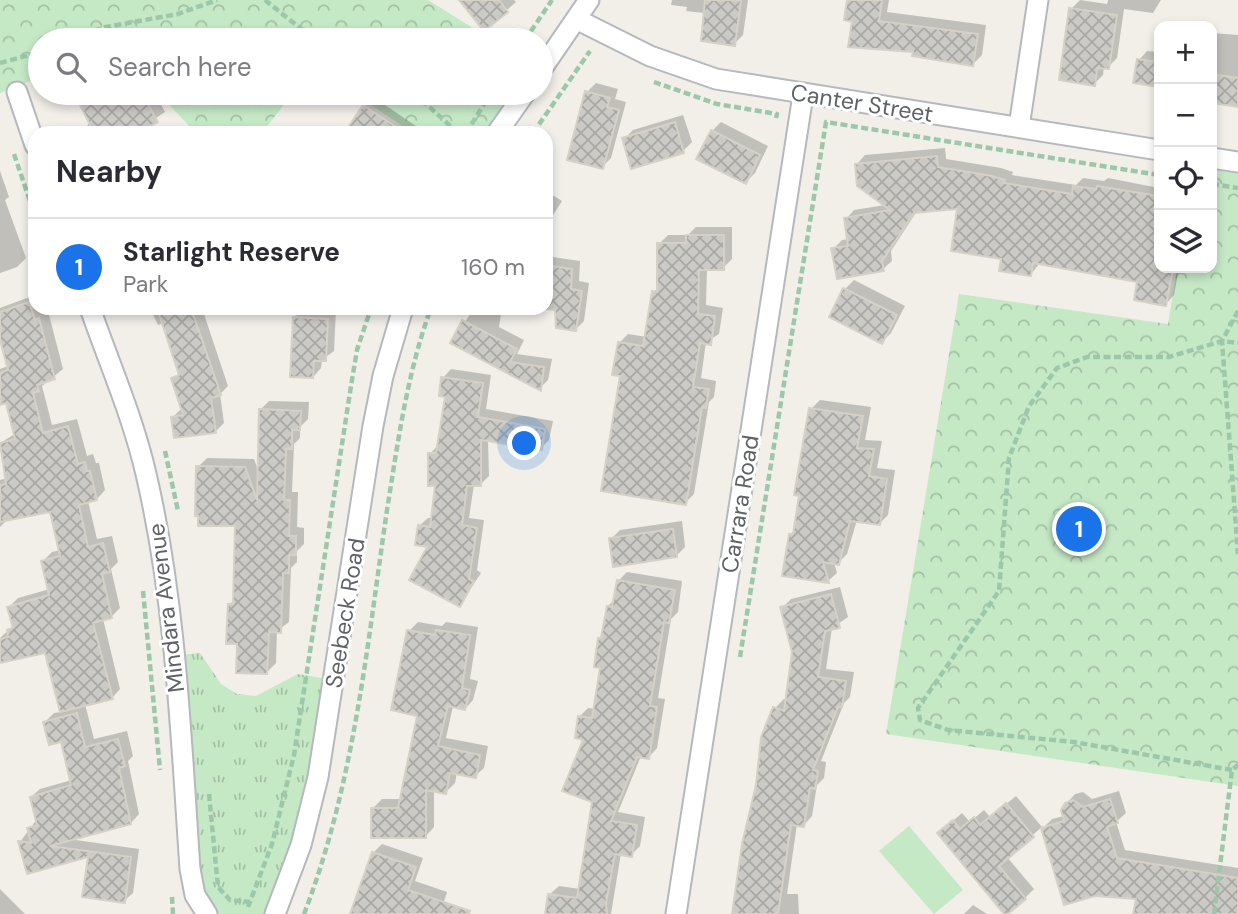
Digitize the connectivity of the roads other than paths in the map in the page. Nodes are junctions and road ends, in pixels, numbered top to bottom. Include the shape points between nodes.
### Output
1 (589, 0) edge
2 (1038, 0) edge
3 (576, 19) junction
4 (553, 53) edge
5 (17, 92) dead end
6 (803, 95) junction
7 (517, 105) edge
8 (29, 126) edge
9 (503, 126) edge
10 (1019, 127) junction
11 (1154, 149) edge
12 (1217, 159) edge
13 (1238, 162) edge
14 (93, 315) edge
15 (401, 315) edge
16 (207, 914) edge
17 (275, 914) edge
18 (676, 914) edge

1 - 3 street
2 - 10 street
3 - 4 street
3 - 6 street, Canter Street via 693,72
5 - 8 street
6 - 10 street, Canter Street
6 - 18 street, Carrara Road
7 - 9 street
10 - 11 street, Canter Street
12 - 13 street
14 - 16 street, Mindara Avenue via 133,426 155,515 169,618 190,869 195,895
15 - 17 street, Seebeck Road via 373,426 318,776 301,845

